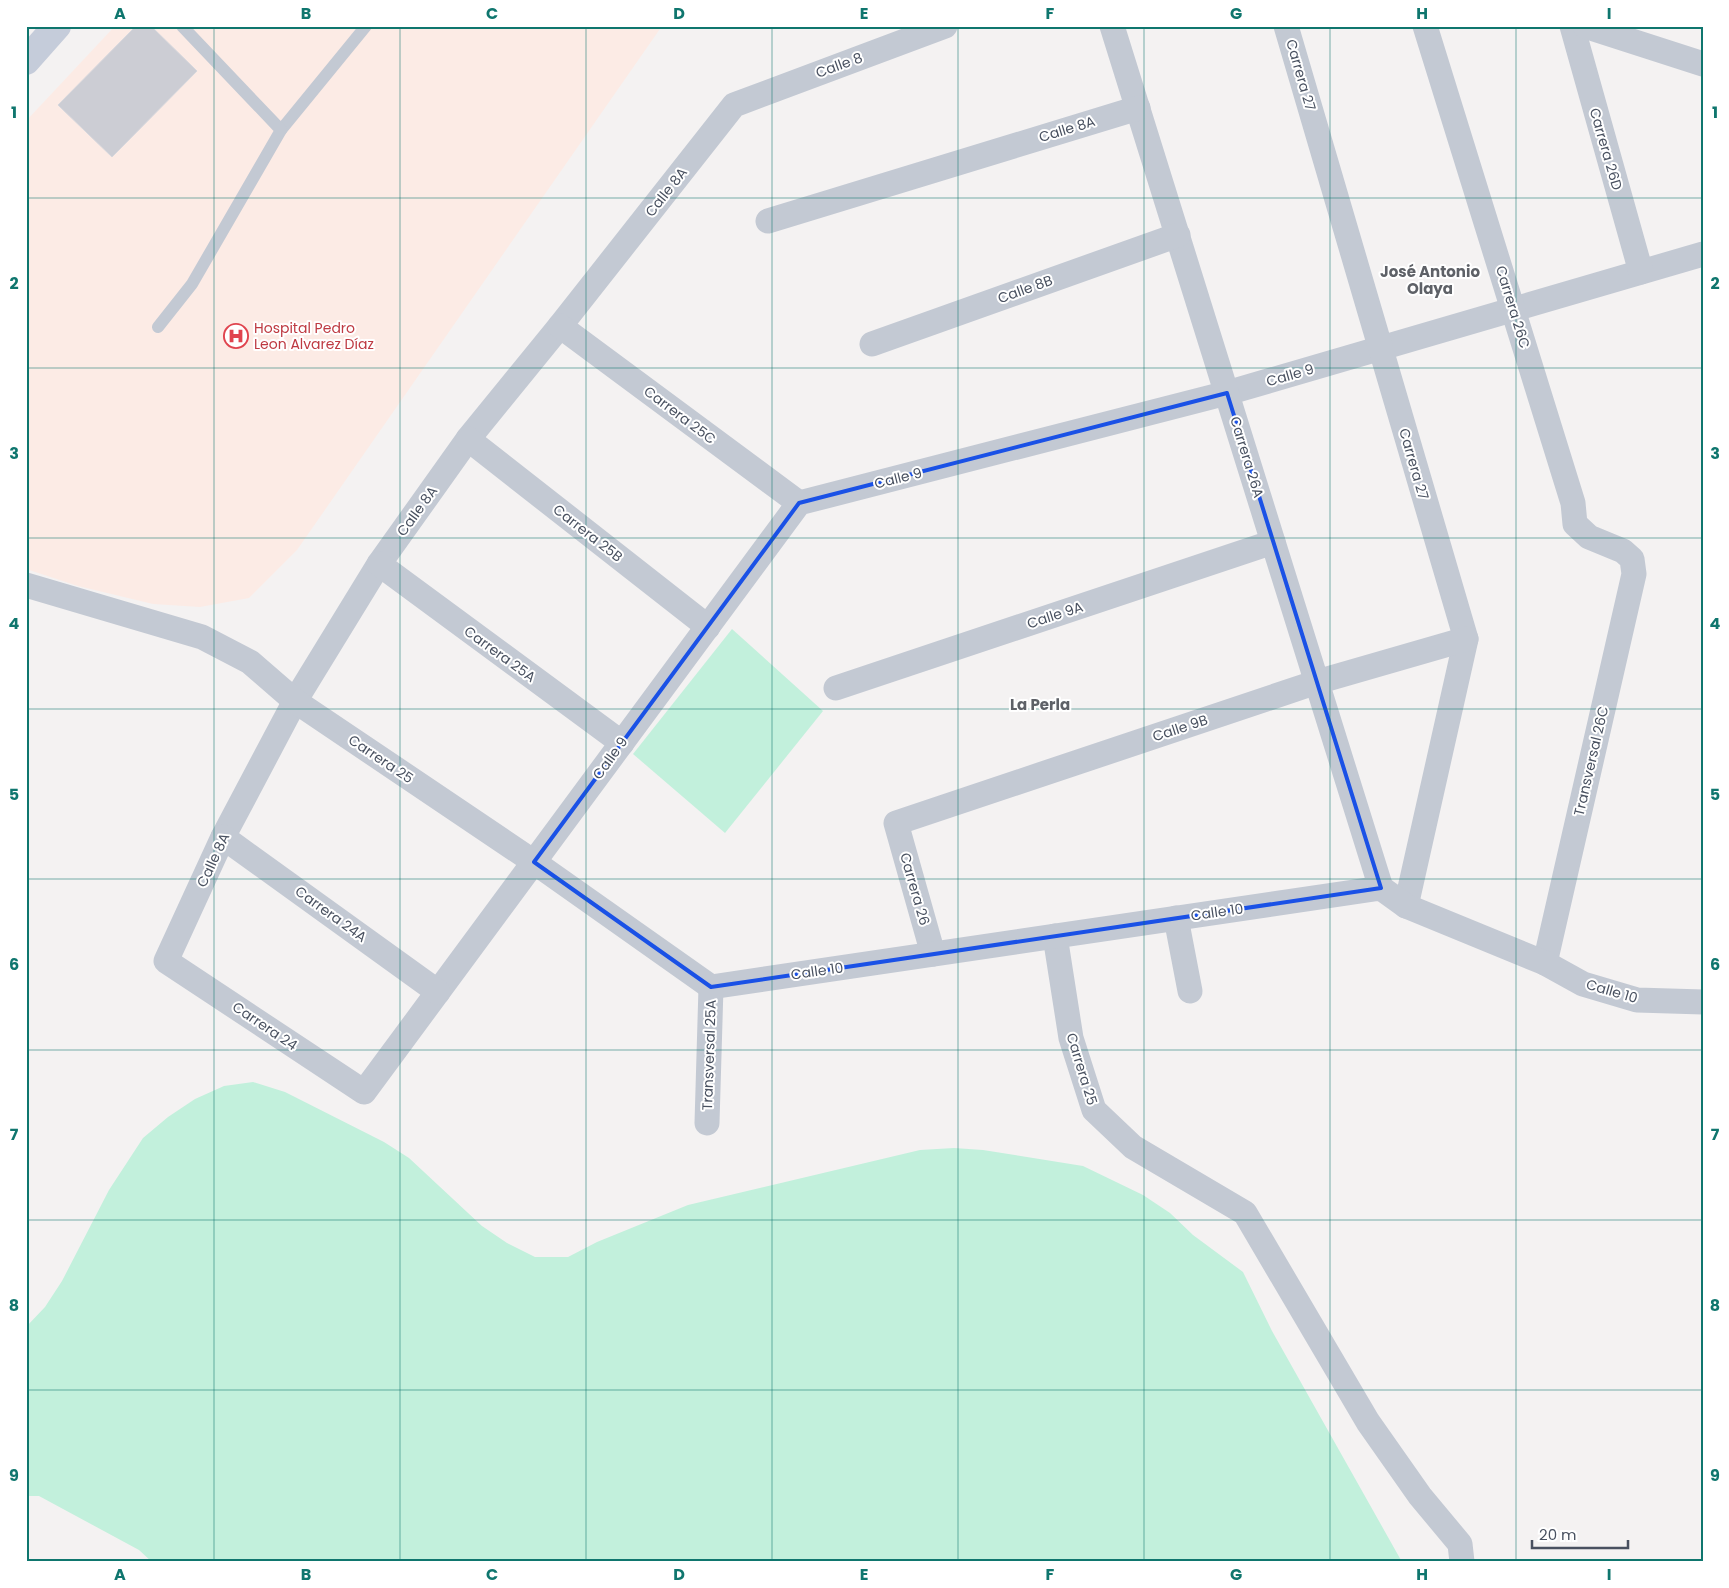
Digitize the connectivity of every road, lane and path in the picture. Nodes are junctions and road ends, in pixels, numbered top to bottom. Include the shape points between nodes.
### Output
1 (57, 26) edge
2 (182, 26) edge
3 (366, 26) edge
4 (944, 26) edge
5 (1112, 26) edge
6 (1286, 26) edge
7 (1425, 26) edge
8 (1572, 26) edge
9 (1585, 26) edge
10 (26, 61) edge
11 (1703, 64) edge
12 (734, 105) joint
13 (1138, 108) junction
14 (281, 130) junction
15 (768, 221) dead end
16 (1178, 235) junction
17 (1703, 254) edge
18 (1641, 272) junction
19 (1514, 309) junction
20 (560, 326) junction
21 (158, 327) dead end
22 (872, 344) dead end
23 (1380, 348) junction
24 (1227, 393) junction
25 (468, 440) junction
26 (799, 503) junction
27 (1273, 542) junction
28 (1632, 559) joint
29 (379, 564) junction
30 (26, 585) edge
31 (708, 626) junction
32 (1466, 639) junction
33 (1317, 682) junction
34 (836, 688) dead end
35 (295, 701) junction
36 (622, 743) junction
37 (896, 823) joint
38 (223, 837) junction
39 (534, 862) junction
40 (1381, 888) junction
41 (1406, 906) junction
42 (1176, 918) junction
43 (1055, 936) junction
44 (933, 954) junction
45 (166, 961) joint
46 (1545, 963) junction
47 (711, 987) junction
48 (1190, 990) dead end
49 (438, 992) junction
50 (1703, 1002) edge
51 (364, 1092) joint
52 (707, 1123) dead end
53 (1462, 1562) edge

1 - 10 main road
2 - 14 lane
3 - 14 lane
4 - 12 street, Calle 8
5 - 13 street, Carrera 26A
6 - 23 street, Carrera 27
7 - 19 street, Carrera 26C
8 - 18 street, Carrera 26D
9 - 11 street
12 - 20 street, Calle 8A
13 - 15 street, Calle 8A
13 - 16 street, Carrera 26A
14 - 21 lane via 192,284
16 - 22 street, Calle 8B
16 - 24 street, Carrera 26A
17 - 18 street, Calle 9
18 - 19 street, Calle 9
19 - 23 street, Calle 9
19 - 28 street, Carrera 26C via 1573,503 1575,524 1589,537 1623,551
20 - 25 street, Calle 8A
20 - 26 street, Carrera 25C
23 - 24 street, Calle 9
23 - 32 street, Carrera 27
24 - 26 street, Calle 9
24 - 27 street, Carrera 26A
25 - 29 street, Calle 8A
25 - 31 street, Carrera 25B
26 - 31 street, Calle 9
27 - 33 street, Carrera 26A
27 - 34 street, Calle 9A
28 - 46 street, Transversal 26C via 1634,574
29 - 35 street, Calle 8A
29 - 36 street, Carrera 25A
30 - 35 street, Carrera 25 via 202,637 250,662
31 - 36 street, Calle 9
32 - 33 street, Calle 9B
32 - 41 street, Carrera 27
33 - 37 street, Calle 9B
33 - 40 street, Carrera 26A
35 - 38 street, Calle 8A
35 - 39 street, Carrera 25
36 - 39 street, Calle 9
37 - 44 street, Carrera 26
38 - 45 street, Calle 8A
38 - 49 street, Carrera 24A
39 - 47 street, Carrera 25
39 - 49 street, Calle 9
40 - 41 street, Calle 10
40 - 42 street, Calle 10
41 - 46 street, Calle 10
42 - 43 street, Calle 10
42 - 48 street
43 - 44 street, Calle 10
43 - 53 street, Carrera 25 via 1071,1038 1094,1110 1133,1147 1245,1213 1368,1422 1420,1496 1460,1544
44 - 47 street, Calle 10
45 - 51 street, Carrera 24
46 - 50 street, Calle 10 via 1583,984 1637,1000
47 - 52 street, Transversal 25A
49 - 51 street, Calle 9

